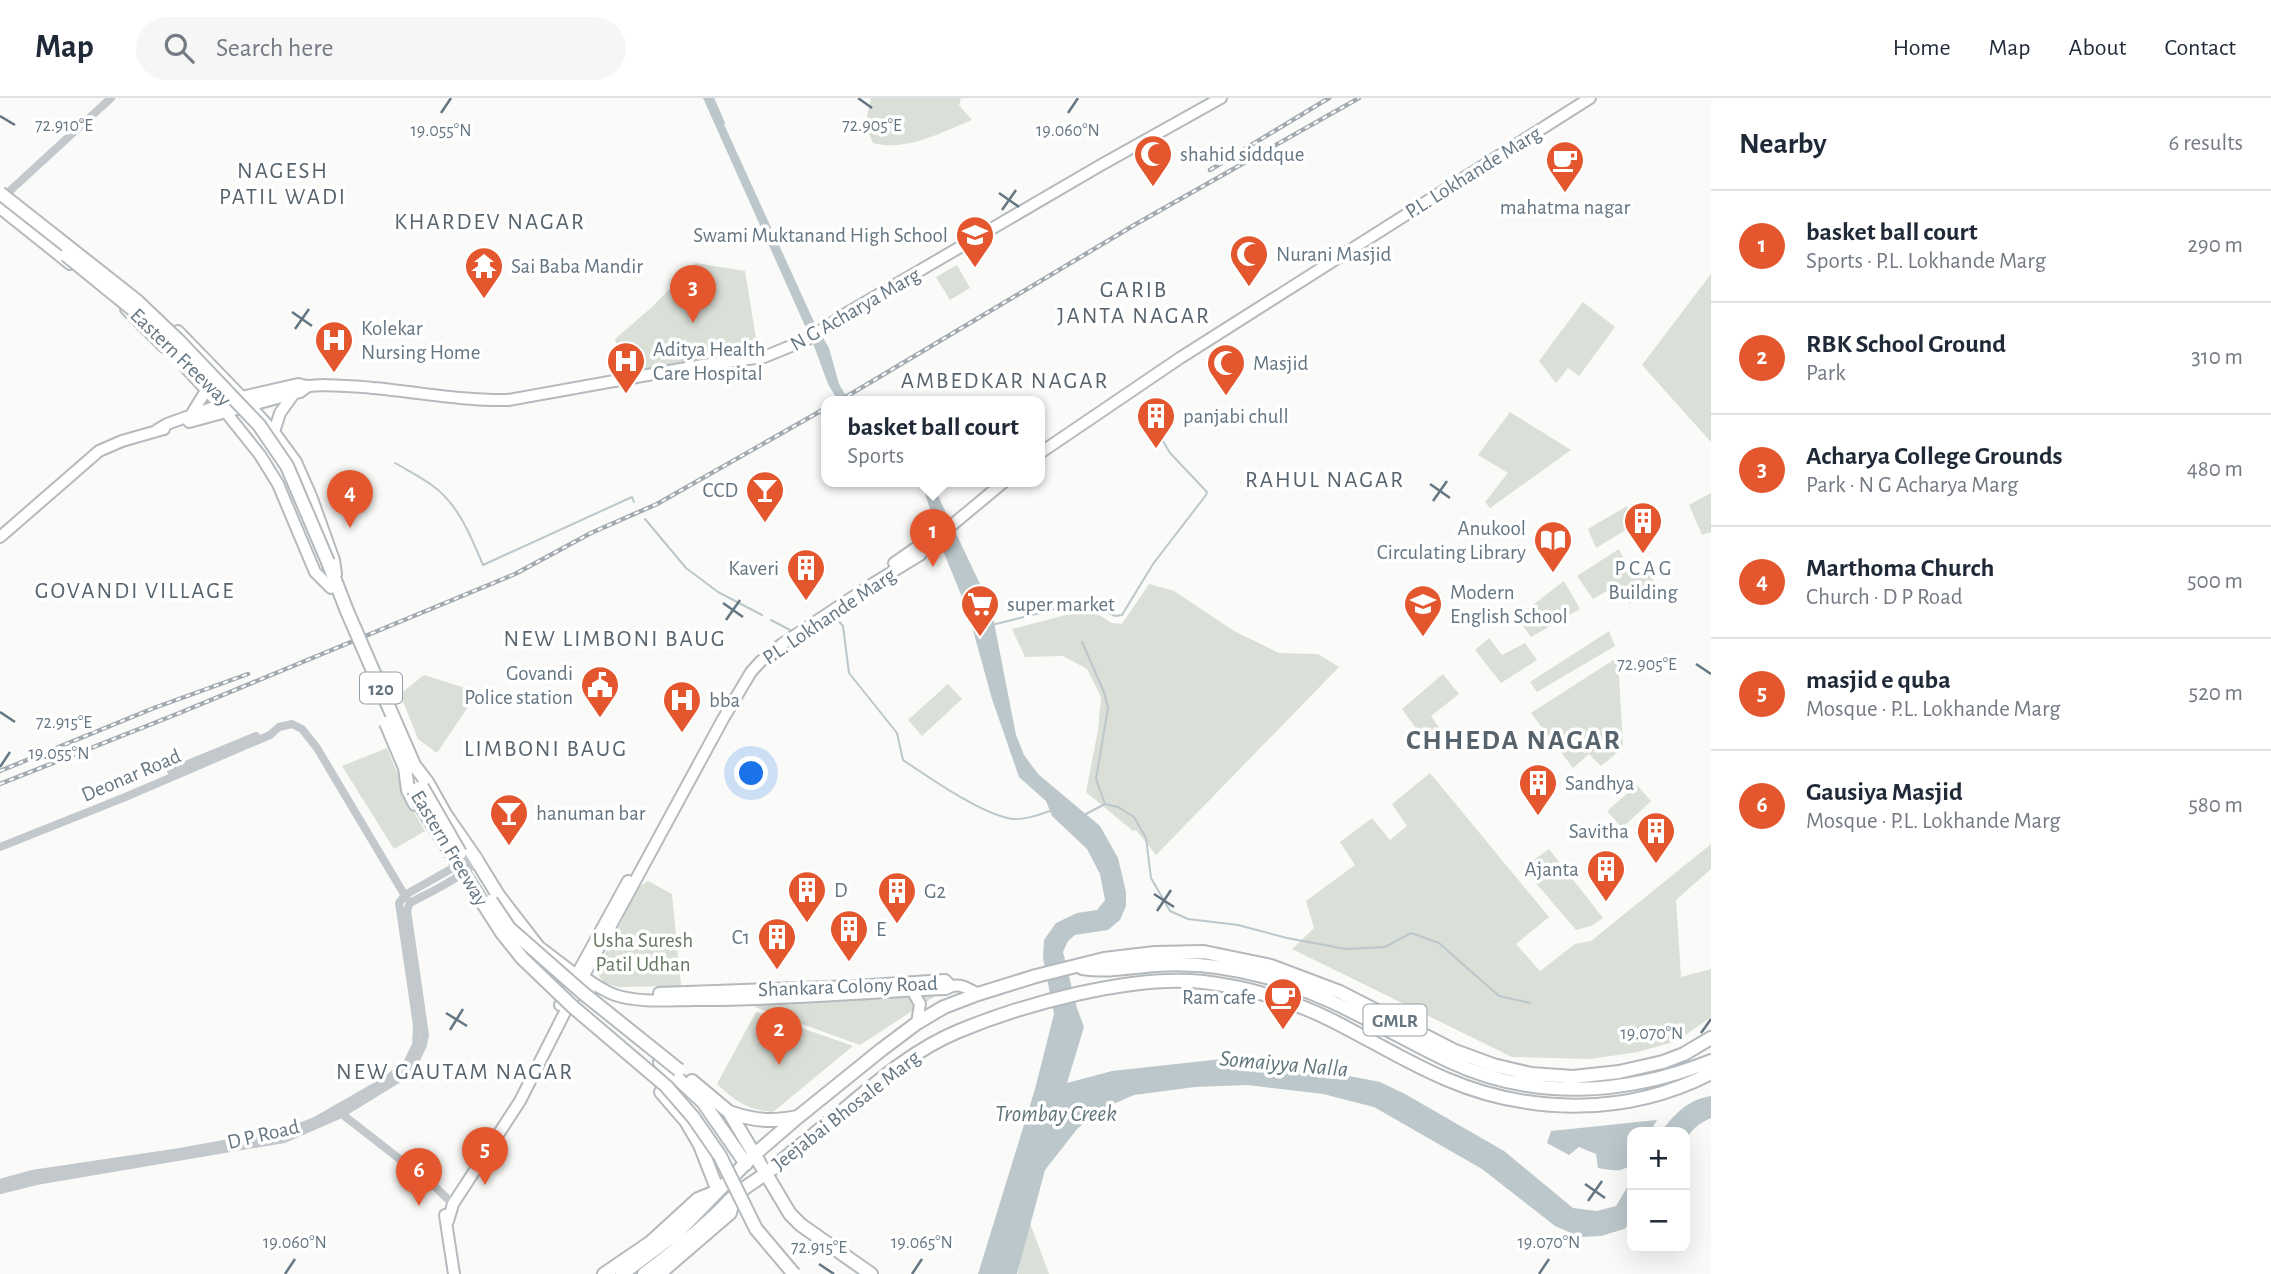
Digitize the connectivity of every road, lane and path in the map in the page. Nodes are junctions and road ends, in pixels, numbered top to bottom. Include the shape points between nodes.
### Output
1 (110, 98) edge
2 (1221, 98) edge
3 (1590, 98) edge
4 (2, 194) edge
5 (0, 208) edge
6 (307, 387) junction
7 (207, 389) junction
8 (293, 394) junction
9 (246, 401) junction
10 (223, 409) junction
11 (192, 418) junction
12 (274, 432) junction
13 (244, 433) junction
14 (1045, 450) edge
15 (998, 487) edge
16 (0, 537) edge
17 (334, 587) junction
18 (409, 766) junction
19 (418, 789) junction
20 (25, 834) junction
21 (0, 841) edge
22 (0, 846) edge
23 (476, 859) junction
24 (456, 871) junction
25 (405, 895) junction
26 (410, 903) junction
27 (502, 933) junction
28 (1075, 967) junction
29 (580, 975) junction
30 (951, 986) junction
31 (415, 987) junction
32 (912, 990) junction
33 (978, 994) junction
34 (686, 996) junction
35 (565, 1004) junction
36 (917, 1023) junction
37 (1711, 1038) edge
38 (1711, 1061) edge
39 (1711, 1073) edge
40 (338, 1112) junction
41 (729, 1112) junction
42 (798, 1117) junction
43 (750, 1159) junction
44 (765, 1174) junction
45 (0, 1183) edge
46 (13, 1183) junction
47 (723, 1186) junction
48 (0, 1190) edge
49 (734, 1196) junction
50 (451, 1203) junction
51 (701, 1203) junction
52 (454, 1274) edge
53 (604, 1274) edge
54 (622, 1274) edge
55 (644, 1274) edge
56 (659, 1274) edge
57 (794, 1274) edge
58 (872, 1274) edge

1 - 4 street
2 - 6 main road, N G Acharya Marg via 808,339 764,357 508,400
3 - 14 main road, P.L. Lokhande Marg via 1190,351
4 - 9 main road via 118,278
4 - 17 highway, Eastern Freeway, bridge via 137,302 259,425 287,466
5 - 7 main road via 132,315
6 - 8 main road
6 - 9 main road, N G Acharya Marg via 298,384
7 - 10 main road
7 - 11 main road
8 - 9 main road
8 - 12 main road via 279,413
9 - 10 main road
9 - 12 main road
10 - 11 main road
10 - 13 main road
11 - 13 main road via 219,421
11 - 16 main road via 99,451
12 - 17 main road via 296,462 311,496 334,560
13 - 17 main road via 278,484 315,572
15 - 29 main road, P.L. Lokhande Marg via 932,542 917,547 825,608 746,667
17 - 18 highway, Eastern Freeway / 120, bridge
18 - 19 highway, Eastern Freeway
18 - 23 highway via 427,782
18 - 24 highway via 408,790
19 - 27 highway, Eastern Freeway, bridge via 422,808
19 - 41 highway, Eastern Freeway, bridge via 509,928
20 - 21 street, Deonar Road
20 - 22 street, Deonar Road
20 - 25 street, Deonar Road via 292,724 317,748
23 - 24 street
23 - 29 highway via 538,947
24 - 25 street
24 - 26 street
24 - 35 highway via 505,944
25 - 26 street, Deonar Road
25 - 31 street, D P Road via 399,903
26 - 31 street, D P Road
27 - 47 highway, bridge via 540,987 661,1092 686,1121
27 - 57 highway, Eastern Freeway, bridge via 544,982 666,1086 693,1117 720,1156 756,1229
28 - 33 highway, GMLR
28 - 37 highway, GMLR via 1155,953 1204,952 1250,961 1340,992 1474,1059 1531,1074 1573,1077 1619,1072 1663,1062
28 - 38 highway via 1105,971 1203,964 1247,972 1324,998 1450,1062 1509,1082 1550,1088 1619,1087
29 - 34 main road, Shankara Colony Road via 625,992
29 - 35 main road, P.L. Lokhande Marg
29 - 43 highway via 622,1031 703,1102
30 - 32 main road, Shankara Colony Road
30 - 33 main road via 960,985
30 - 34 main road, Shankara Colony Road via 945,980
31 - 40 street, D P Road via 425,1035 414,1064 403,1076
32 - 34 main road, Shankara Colony Road via 795,997
32 - 36 main road via 920,1004
33 - 36 highway, GMLR
35 - 47 highway via 662,1086 691,1118
35 - 50 main road, P.L. Lokhande Marg via 520,1101
36 - 42 highway, GMLR
39 - 44 highway, Jeejabai Bhosale Marg / GMLR via 1670,1091 1622,1101 1572,1107 1526,1103 1443,1078 1328,1018 1262,994 1201,982 1133,985 1042,1002 985,1020 928,1046
40 - 46 street, D P Road via 284,1139
40 - 50 street
41 - 42 highway via 763,1121
41 - 43 highway
42 - 43 highway, GMLR
43 - 44 highway
43 - 47 highway, GMLR
44 - 49 highway, Jeejabai Bhosale Marg / GMLR
44 - 58 highway via 801,1225
45 - 46 street, D P Road
46 - 48 street, D P Road
47 - 51 highway, GMLR
49 - 55 highway, GMLR
49 - 56 highway via 730,1213
50 - 52 main road via 445,1212
51 - 53 highway
51 - 54 highway, GMLR via 677,1233

